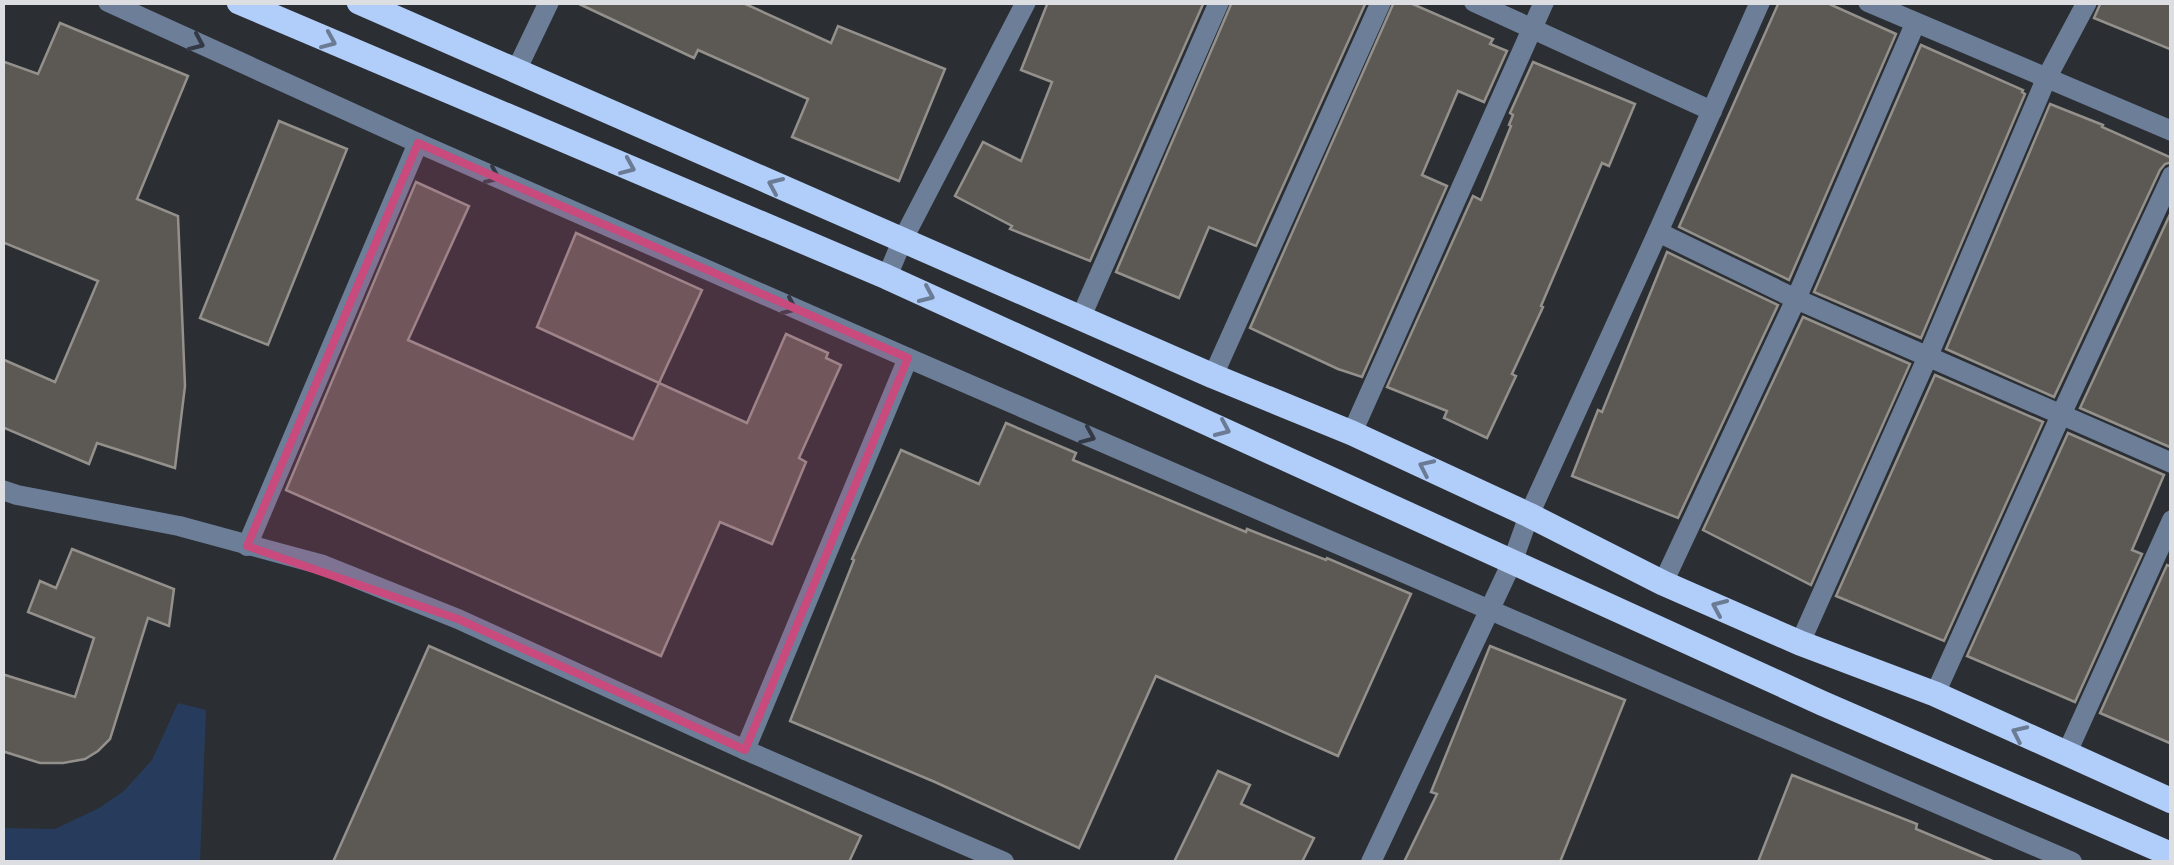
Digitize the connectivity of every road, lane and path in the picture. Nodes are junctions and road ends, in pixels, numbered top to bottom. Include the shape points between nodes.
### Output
1 (108, 2) edge
2 (239, 2) edge
3 (359, 2) edge
4 (549, 2) edge
5 (1026, 2) edge
6 (1219, 2) edge
7 (1381, 2) edge
8 (1474, 2) edge
9 (1544, 2) edge
10 (1760, 2) edge
11 (1868, 2) edge
12 (2087, 2) edge
13 (1915, 24) junction
14 (1533, 29) junction
15 (516, 71) junction
16 (2046, 79) junction
17 (1712, 111) junction
18 (2172, 131) edge
19 (418, 143) junction
20 (2172, 176) edge
21 (1658, 232) junction
22 (902, 241) junction
23 (887, 277) junction
24 (1796, 299) junction
25 (1081, 316) junction
26 (1928, 356) junction
27 (908, 358) junction
28 (1214, 376) junction
29 (2060, 415) junction
30 (1352, 433) junction
31 (2172, 463) edge
32 (2, 490) edge
33 (1528, 516) junction
34 (2172, 520) edge
35 (248, 546) junction
36 (1513, 560) junction
37 (1663, 583) junction
38 (1490, 610) junction
39 (1800, 643) junction
40 (1935, 694) junction
41 (745, 750) junction
42 (2066, 755) junction
43 (2172, 802) edge
44 (2172, 855) edge
45 (1004, 862) edge
46 (1371, 862) edge
47 (2072, 862) edge

1 -> 19 street
2 -> 23 main road
3 - 15 main road
4 - 15 street
5 - 22 street
6 - 25 street
7 - 28 street
8 - 14 street
9 - 14 street
10 - 17 street
11 - 13 street
12 - 16 street
13 - 16 street
13 - 24 street
14 - 17 street
14 - 30 street
22 -> 15 main road
16 - 18 street
16 - 26 street
17 - 21 street
19 -> 27 street
19 - 35 street
20 - 29 street
21 - 24 street
21 - 33 street
22 - 23 street
22 - 25 main road
23 -> 36 main road
24 - 26 street
24 - 37 street
25 - 28 main road
26 - 29 street
26 - 39 street
27 -> 38 street
27 - 41 street
28 - 30 main road
29 - 31 street
29 - 40 street
33 -> 30 main road
32 - 35 street
33 - 36 street
33 - 37 main road
34 - 42 street
35 - 41 street via 323,566 458,619
36 - 38 street
36 - 44 main road
39 -> 37 main road
38 - 46 street
38 - 47 street
39 - 40 main road
42 -> 40 main road
41 - 45 street
42 - 43 main road

